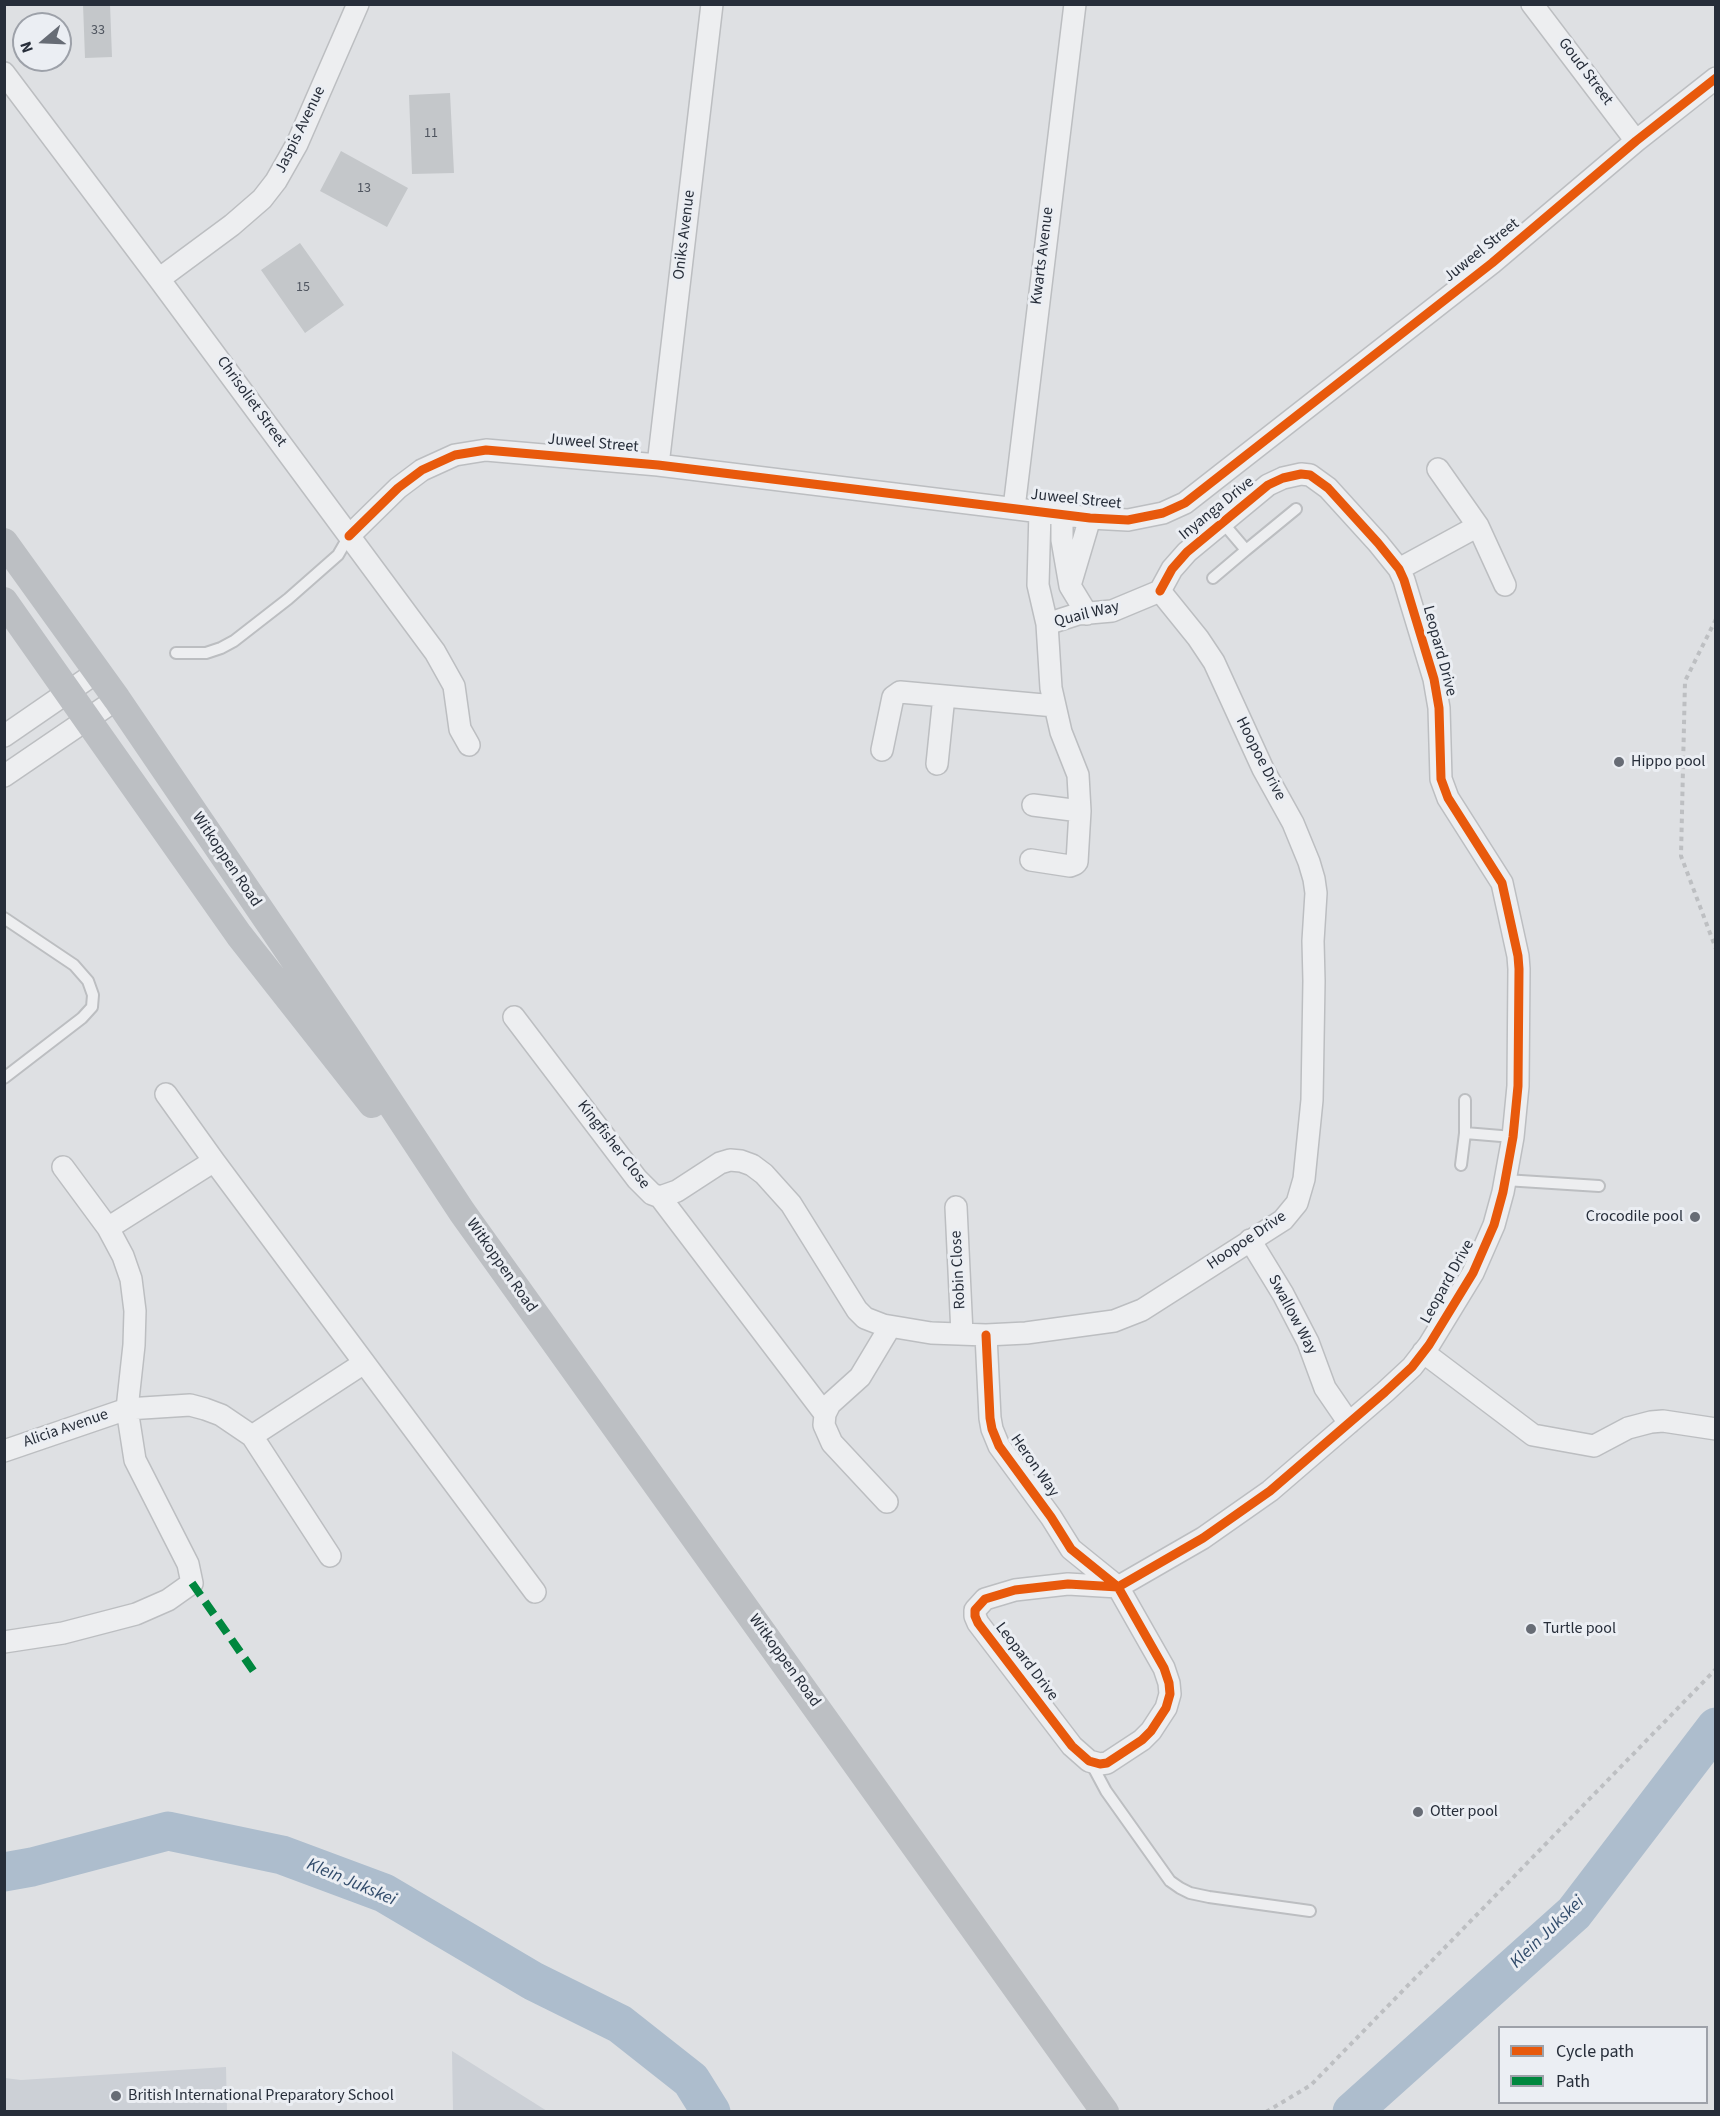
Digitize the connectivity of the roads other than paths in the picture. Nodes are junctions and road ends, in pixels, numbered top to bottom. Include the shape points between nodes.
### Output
1 (358, 4) edge
2 (712, 4) edge
3 (1075, 4) edge
4 (1532, 4) edge
5 (4, 73) edge
6 (1716, 78) edge
7 (1636, 141) junction
8 (159, 279) junction
9 (658, 465) junction
10 (1438, 469) dead end
11 (1310, 475) joint
12 (1014, 508) junction
13 (1296, 509) dead end
14 (1040, 511) junction
15 (1062, 514) junction
16 (1090, 518) junction
17 (1223, 522) junction
18 (1478, 526) junction
19 (350, 536) junction
20 (4, 542) edge
21 (1246, 550) junction
22 (1399, 569) junction
23 (1213, 578) dead end
24 (1505, 585) dead end
25 (1070, 586) junction
26 (1160, 591) junction
27 (4, 601) edge
28 (1087, 614) junction
29 (1047, 624) junction
30 (176, 653) dead end
31 (97, 672) junction
32 (69, 691) junction
33 (944, 696) junction
34 (117, 699) junction
35 (1055, 706) junction
36 (89, 719) junction
37 (4, 736) edge
38 (469, 745) dead end
39 (882, 750) dead end
40 (937, 764) dead end
41 (4, 776) edge
42 (1033, 805) dead end
43 (1080, 811) junction
44 (1031, 860) dead end
45 (4, 918) edge
46 (514, 1017) dead end
47 (4, 1078) edge
48 (166, 1094) dead end
49 (1465, 1100) dead end
50 (1465, 1133) junction
51 (1513, 1137) junction
52 (214, 1161) junction
53 (741, 1161) joint
54 (1461, 1165) dead end
55 (63, 1167) dead end
56 (1505, 1180) junction
57 (1599, 1186) dead end
58 (660, 1197) junction
59 (956, 1207) dead end
60 (462, 1212) junction
61 (108, 1228) junction
62 (1250, 1240) junction
63 (890, 1327) junction
64 (962, 1334) junction
65 (986, 1335) junction
66 (1423, 1352) junction
67 (364, 1363) junction
68 (127, 1409) junction
69 (825, 1414) junction
70 (1349, 1423) junction
71 (1716, 1429) edge
72 (252, 1436) junction
73 (4, 1450) edge
74 (887, 1503) dead end
75 (330, 1556) dead end
76 (1118, 1587) junction
77 (535, 1592) dead end
78 (4, 1642) edge
79 (1089, 1761) junction
80 (1310, 1911) dead end
81 (1105, 2112) edge

1 - 8 street, Jaspis Avenue via 297,144 276,181 232,225
2 - 9 street, Oniks Avenue
3 - 12 street, Kwarts Avenue
4 - 7 street, Goud Street
5 - 8 street, Chrisoliet Street
6 - 7 street, Juweel Street
7 - 16 street, Juweel Street via 1492,263 1185,503 1139,519
8 - 19 street, Chrisoliet Street
9 - 12 street, Juweel Street
9 - 19 street, Juweel Street via 486,450 455,455 422,470 398,488
10 - 18 street
11 - 17 street, Inyanga Drive via 1277,480
11 - 22 street, Leopard Drive via 1328,488
12 - 14 street, Juweel Street
13 - 21 lane
14 - 15 street, Juweel Street
14 - 29 street via 1038,585
15 - 16 street, Juweel Street
15 - 25 street
16 - 25 street
17 - 21 lane
17 - 26 street, Inyanga Drive via 1187,552
18 - 22 street
18 - 24 street
19 - 30 lane via 338,555 234,641 206,653
19 - 38 street, Chrisoliet Street via 444,665 454,686 460,729
20 - 31 main road, Witkoppen Road
21 - 23 lane
22 - 51 street, Leopard Drive via 1434,679 1441,779 1448,798 1502,883 1513,932 1519,969 1518,1086
25 - 28 street
26 - 28 street, Quail Way via 1112,610
26 - 62 street, Hoopoe Drive via 1214,662 1263,769 1293,823 1316,893 1312,1100 1304,1179 1294,1209
27 - 32 main road, Witkoppen Road
28 - 29 street, Quail Way
29 - 35 street
31 - 32 street
31 - 34 main road, Witkoppen Road
32 - 36 main road, Witkoppen Road
32 - 37 street
33 - 35 street
33 - 39 street via 896,694
33 - 40 street
34 - 36 street
34 - 60 main road, Witkoppen Road
35 - 43 street via 1078,775
36 - 41 street
36 - 60 main road, Witkoppen Road via 258,960
42 - 43 street
43 - 44 street via 1077,862 1070,866
45 - 47 lane via 74,965 88,981 93,995 92,1008 82,1018
46 - 58 street, Kingfisher Close via 637,1179
48 - 52 street
49 - 50 lane
50 - 51 lane
50 - 54 lane
51 - 56 street, Leopard Drive
52 - 61 street
52 - 67 street
53 - 58 street, Kingfisher Close via 720,1163 677,1191
53 - 63 street, Hoopoe Drive via 764,1174 791,1204 856,1310 873,1322
55 - 61 street
56 - 57 lane
56 - 66 street, Leopard Drive via 1494,1225 1473,1274
58 - 69 street
59 - 64 street, Robin Close
60 - 81 main road, Witkoppen Road
61 - 68 street via 123,1256 134,1294 134,1345
62 - 65 street, Hoopoe Drive via 1126,1317 1026,1333
62 - 70 street, Swallow Way via 1308,1342 1325,1388
63 - 64 street, Hoopoe Drive
63 - 69 street via 860,1377 830,1404
64 - 65 street, Hoopoe Drive
65 - 76 street, Heron Way via 990,1418 999,1446 1071,1549
66 - 70 street, Leopard Drive via 1412,1367
66 - 71 street via 1533,1434 1594,1446 1628,1428 1651,1422
67 - 72 street
67 - 77 street
68 - 72 street, Alicia Avenue via 190,1405 221,1415
68 - 73 street, Alicia Avenue
68 - 78 street via 135,1460 188,1564 192,1583 168,1600 136,1614 63,1633
69 - 74 street via 824,1425 832,1443
70 - 76 street, Leopard Drive via 1251,1505
72 - 75 street
76 - 79 street via 1164,1668 1170,1694 1160,1719 1142,1740 1107,1762
76 - 79 street, Leopard Drive via 1068,1584 1015,1590 985,1599 975,1610 978,1623 1072,1746
79 - 80 lane via 1170,1881 1180,1888 1209,1897

